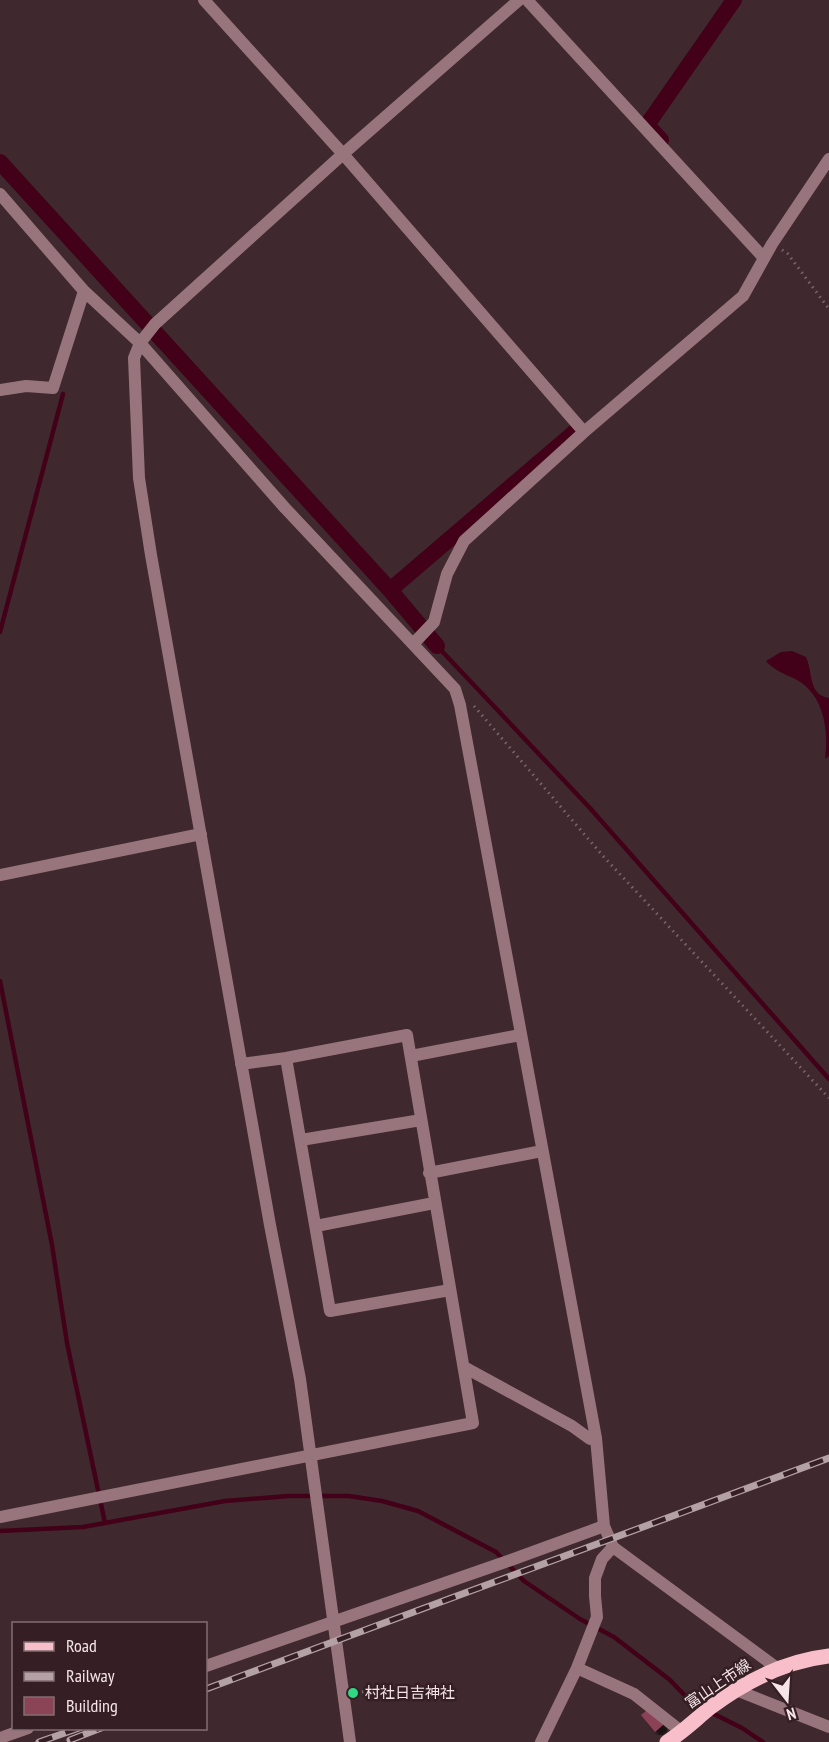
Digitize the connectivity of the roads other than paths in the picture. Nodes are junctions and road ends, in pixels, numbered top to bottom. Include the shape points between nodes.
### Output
1 (204, 0) edge
2 (519, 0) edge
3 (527, 0) edge
4 (343, 154) junction
5 (829, 159) edge
6 (0, 194) edge
7 (764, 258) junction
8 (84, 291) junction
9 (140, 343) junction
10 (0, 390) edge
11 (584, 432) junction
12 (414, 643) junction
13 (201, 834) junction
14 (0, 874) edge
15 (520, 1035) junction
16 (411, 1056) junction
17 (286, 1058) junction
18 (241, 1064) junction
19 (421, 1120) junction
20 (301, 1140) junction
21 (542, 1151) junction
22 (429, 1173) junction
23 (434, 1203) junction
24 (316, 1226) junction
25 (450, 1290) junction
26 (464, 1367) junction
27 (596, 1438) junction
28 (311, 1456) junction
29 (0, 1517) edge
30 (604, 1526) junction
31 (613, 1547) junction
32 (332, 1622) junction
33 (829, 1656) edge
34 (207, 1666) edge
35 (577, 1668) junction
36 (777, 1668) junction
37 (736, 1690) junction
38 (829, 1727) edge
39 (22, 1730) edge
40 (682, 1732) junction
41 (0, 1738) edge
42 (350, 1742) edge
43 (541, 1742) edge
44 (667, 1742) edge

1 - 4 street
2 - 4 street
3 - 7 street
4 - 9 street via 156,324
4 - 11 street
5 - 7 street
6 - 8 street
7 - 11 street via 742,296
8 - 9 street
8 - 10 street via 53,388 26,386
9 - 12 street via 285,508
9 - 13 street via 134,358 139,478
11 - 12 street via 464,541 447,574 434,622
12 - 15 street via 455,689 460,705
13 - 14 street
13 - 18 street
15 - 16 street
15 - 21 street
16 - 17 street via 406,1035
16 - 19 street
17 - 18 street
17 - 20 street
18 - 28 street
19 - 20 street
19 - 22 street
20 - 24 street
21 - 22 street
21 - 27 street
22 - 23 street
23 - 24 street
23 - 25 street
24 - 25 street via 330,1311
25 - 26 street
26 - 27 street via 590,1439
26 - 28 street via 473,1424
27 - 30 street
28 - 29 street
28 - 32 street
30 - 31 street
30 - 32 street
31 - 35 street via 602,1559 596,1578 597,1617
31 - 36 street
32 - 34 street
32 - 42 street
33 - 36 main road, 富山上市線
35 - 40 street via 634,1694
35 - 43 street
36 - 37 main road, 富山上市線
37 - 38 street
37 - 40 main road, 富山上市線
39 - 41 street
40 - 44 main road, 富山上市線

